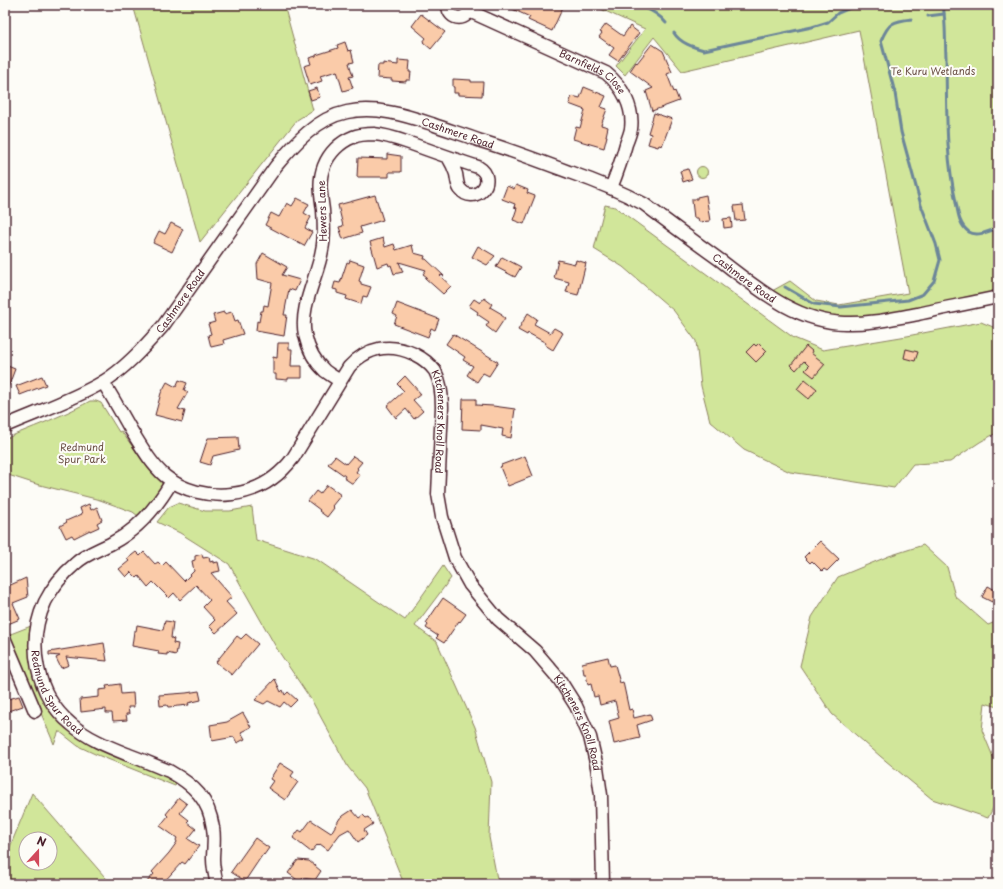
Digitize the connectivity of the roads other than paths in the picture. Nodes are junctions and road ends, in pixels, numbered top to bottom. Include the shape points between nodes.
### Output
1 (448, 5) edge
2 (470, 8) edge
3 (448, 157) dead end
4 (612, 188) junction
5 (998, 297) edge
6 (340, 381) junction
7 (103, 382) junction
8 (5, 426) edge
9 (172, 481) junction
10 (5, 640) edge
11 (35, 711) dead end
12 (216, 884) edge
13 (603, 884) edge

1 - 2 street, Barnfields Close via 448,10 456,18 464,17
2 - 4 street, Barnfields Close via 606,73 621,88 630,109 631,129
3 - 6 street, Hewers Lane via 388,136 364,134 353,137 335,148 324,165 320,185 324,220 322,249 306,306 304,334 318,363
4 - 5 street, Cashmere Road via 644,204 767,294 789,308 809,316 844,323 878,322
4 - 7 street, Cashmere Road via 524,155 409,117 369,109 335,115 308,132 276,166 163,326
6 - 9 street, Kitcheners Knoll Road via 293,458 277,475 260,486 237,493 213,495 192,490
6 - 13 street, Kitcheners Knoll Road via 363,355 390,348 419,356 431,366 438,377 442,394 438,494 442,517 455,558 470,585 498,619 535,651 559,679 576,706 590,737 597,767 601,795
7 - 8 street, Cashmere Road via 75,397
7 - 9 street, Kitcheners Knoll Road via 144,451
9 - 12 street, Redmund Spur Road via 163,497 138,525 112,543 80,559 58,581 41,612 36,637 36,661 41,683 50,701 70,724 98,742 174,774 199,793 210,814 213,829
10 - 11 street

